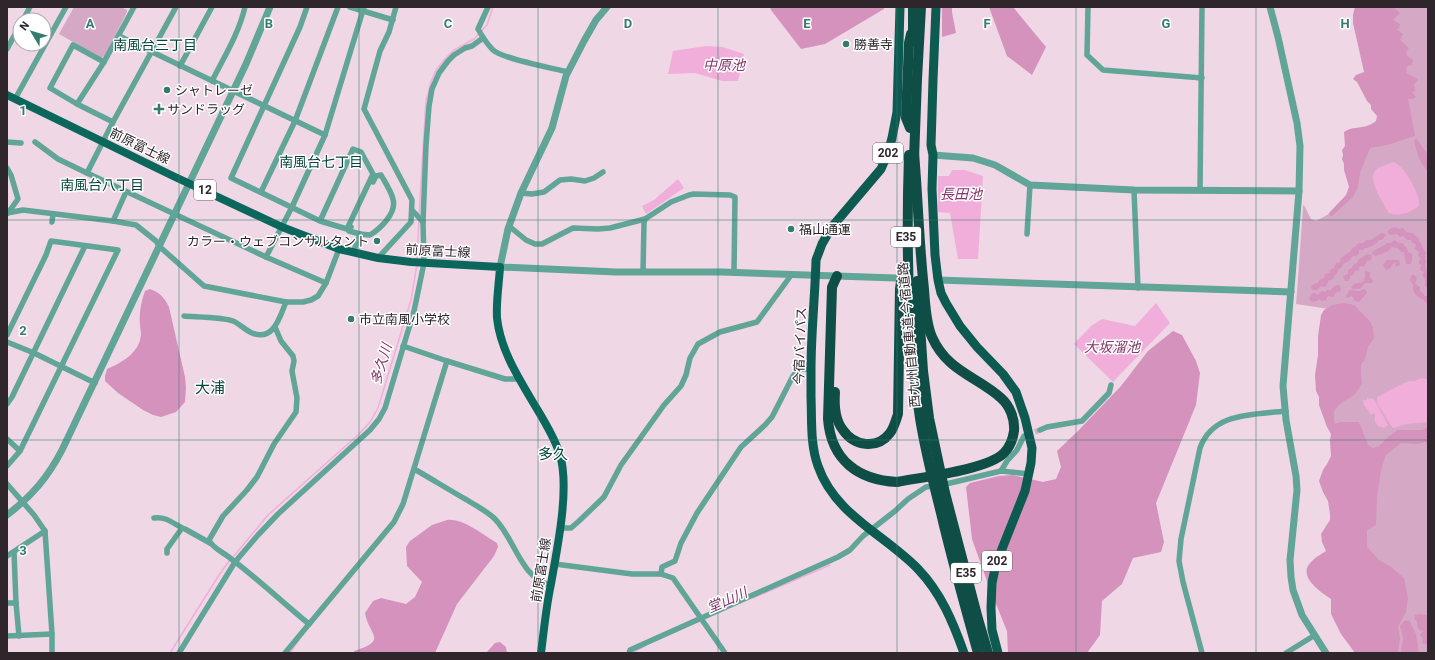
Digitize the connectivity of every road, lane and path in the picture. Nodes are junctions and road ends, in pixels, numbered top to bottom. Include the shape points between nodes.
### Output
1 (66, 7) edge
2 (176, 7) edge
3 (212, 7) edge
4 (245, 7) edge
5 (270, 7) edge
6 (307, 7) edge
7 (338, 7) edge
8 (350, 7) edge
9 (396, 7) edge
10 (488, 7) edge
11 (607, 7) edge
12 (900, 7) edge
13 (914, 7) edge
14 (921, 7) edge
15 (936, 7) edge
16 (1088, 7) edge
17 (1202, 7) edge
18 (1270, 7) edge
19 (131, 8) edge
20 (363, 9) edge
21 (392, 20) junction
22 (917, 26) junction
23 (481, 34) junction
24 (119, 36) junction
25 (12, 39) edge
26 (7, 48) edge
27 (151, 52) junction
28 (104, 62) junction
29 (180, 66) junction
30 (568, 72) junction
31 (1202, 78) junction
32 (212, 81) junction
33 (233, 91) junction
34 (7, 95) edge
35 (15, 99) junction
36 (77, 104) junction
37 (264, 107) junction
38 (295, 121) junction
39 (113, 122) junction
40 (913, 132) junction
41 (325, 135) junction
42 (7, 142) edge
43 (35, 142) dead end
44 (103, 142) junction
45 (21, 143) dead end
46 (914, 153) junction
47 (933, 155) junction
48 (7, 168) edge
49 (603, 172) dead end
50 (87, 173) junction
51 (190, 183) junction
52 (1030, 185) junction
53 (1134, 190) junction
54 (1200, 190) junction
55 (1299, 191) junction
56 (126, 192) junction
57 (261, 192) junction
58 (521, 193) junction
59 (292, 207) junction
60 (412, 210) junction
61 (7, 213) edge
62 (53, 214) junction
63 (175, 215) junction
64 (645, 219) junction
65 (113, 221) junction
66 (320, 221) junction
67 (422, 221) junction
68 (52, 222) dead end
69 (509, 226) junction
70 (282, 227) junction
71 (360, 234) junction
72 (1027, 234) dead end
73 (51, 235) dead end
74 (51, 241) junction
75 (906, 243) junction
76 (85, 246) junction
77 (160, 247) junction
78 (339, 249) junction
79 (353, 253) junction
80 (266, 257) junction
81 (378, 258) junction
82 (424, 262) junction
83 (500, 267) junction
84 (643, 272) junction
85 (734, 273) junction
86 (792, 274) junction
87 (816, 276) junction
88 (837, 276) junction
89 (896, 278) dead end
90 (938, 280) junction
91 (326, 283) junction
92 (1138, 288) junction
93 (1291, 292) junction
94 (286, 302) junction
95 (184, 316) dead end
96 (275, 327) junction
97 (7, 335) edge
98 (7, 342) edge
99 (403, 346) junction
100 (34, 353) junction
101 (447, 361) junction
102 (62, 367) junction
103 (811, 370) junction
104 (519, 379) junction
105 (95, 383) junction
106 (1112, 385) dead end
107 (7, 404) edge
108 (1286, 411) junction
109 (1040, 430) tunnel mouth
110 (1024, 436) tunnel mouth
111 (7, 439) edge
112 (20, 451) junction
113 (934, 464) junction
114 (7, 466) edge
115 (414, 469) junction
116 (1001, 471) junction
117 (1029, 474) junction
118 (7, 484) edge
119 (940, 493) junction
120 (23, 503) junction
121 (7, 515) edge
122 (154, 518) dead end
123 (182, 528) junction
124 (560, 528) junction
125 (870, 530) junction
126 (45, 532) junction
127 (210, 543) junction
128 (14, 552) junction
129 (167, 553) dead end
130 (7, 556) edge
131 (235, 562) junction
132 (555, 564) junction
133 (661, 574) junction
134 (550, 585) junction
135 (7, 603) edge
136 (16, 603) junction
137 (702, 620) junction
138 (309, 624) junction
139 (52, 634) junction
140 (1314, 635) junction
141 (7, 636) edge
142 (19, 636) junction
143 (52, 653) edge
144 (179, 653) edge
145 (285, 653) edge
146 (541, 653) edge
147 (629, 653) edge
148 (725, 653) edge
149 (964, 653) edge
150 (978, 653) edge
151 (988, 653) edge
152 (998, 653) edge
153 (1202, 653) edge
154 (1286, 653) edge
155 (1326, 653) edge

1 - 35 street
2 - 27 street
3 - 29 street
4 - 32 street via 230,46
5 - 33 street
6 - 37 street
7 - 38 street
8 - 20 street
9 - 21 street
10 - 23 street
11 - 30 street via 596,20
12 - 87 highway, 今宿バイパス / 202 via 897,112 888,153 881,169 831,228 816,260
13 - 22 highway, 西九州自動車道;今宿道路 / E35
14 - 22 highway, 西九州自動車道;今宿道路 / E35
15 - 47 highway, 202
16 - 31 street via 1087,55 1103,70
17 - 31 street
18 - 55 street via 1299,138
19 - 24 street
20 - 21 street
20 - 41 street
21 - 60 street via 380,51 364,109 412,200
22 - 40 highway, 西九州自動車道;今宿道路 / E35
23 - 30 street via 493,50 504,56
23 - 67 street via 472,46 465,48 448,61 439,73 432,90 427,125
24 - 27 street
24 - 28 street
25 - 26 street
27 - 29 street
27 - 39 street
28 - 36 street
28 - 36 street via 73,45 50,88
29 - 32 street
30 - 58 street via 552,128
31 - 54 street
32 - 33 street
33 - 37 street
33 - 51 street
34 - 35 main road, 前原富士線 / 12
35 - 44 main road, 前原富士線 / 12
36 - 39 street
37 - 38 street
37 - 57 street via 231,178
38 - 41 street
38 - 57 street
39 - 44 street
40 - 46 highway, 西九州自動車道;今宿道路 / E35
40 - 75 highway, 西九州自動車道;今宿道路 / E35
41 - 59 street
42 - 45 street
43 - 50 street via 58,159
44 - 50 street
44 - 51 main road, 前原富士線 / 12
46 - 88 highway via 921,264 926,310 932,336 941,353 953,366 986,386 1009,407 1015,425 1010,444 1004,453 979,466 897,482 885,482 869,477 847,464 837,452 828,430 832,287
46 - 113 highway, 西九州自動車道;今宿道路 / E35 via 919,326
47 - 52 street via 973,158 995,165
47 - 90 highway, 202 via 934,240
48 - 61 street via 18,199
49 - 58 street via 585,181 560,180 544,192
50 - 56 street
51 - 63 street
51 - 70 main road, 前原富士線 / 12
52 - 53 street
52 - 72 street
53 - 54 street
53 - 92 street
54 - 55 street
55 - 93 street
56 - 63 street
56 - 65 street
57 - 59 street
58 - 69 street
59 - 66 street
59 - 70 street
60 - 67 street
60 - 81 street via 411,222
61 - 62 street via 23,210
62 - 65 street
62 - 68 street
63 - 77 street
63 - 80 street
64 - 69 street via 610,228 573,228 542,244 526,240
64 - 84 street
64 - 85 street via 671,202 689,195 733,196 736,200
65 - 77 street via 136,225
66 - 66 street via 352,148 361,152 373,174 347,229
67 - 82 street
69 - 83 street
70 - 78 main road, 前原富士線 / 12
70 - 80 street
71 - 71 street via 370,235 375,232 392,211 393,200 381,175 376,176 349,231
71 - 79 street
73 - 74 street
74 - 76 street
74 - 97 street
75 - 88 highway via 900,289 898,414 890,433 884,439 871,444 852,441 842,430 836,415 834,397
75 - 113 highway, 西九州自動車道;今宿道路 / E35 via 914,372 920,419
76 - 100 street
76 - 102 street via 118,250
77 - 94 street via 204,286
77 - 105 street
78 - 79 main road, 前原富士線 / 12
78 - 91 street
79 - 81 main road, 前原富士線 / 12
80 - 91 street
81 - 82 main road, 前原富士線 / 12
82 - 83 main road, 前原富士線 / 12
82 - 99 street via 414,311
83 - 84 street
83 - 104 main road, 前原富士線 via 497,319 502,341
84 - 85 street
85 - 86 street
86 - 87 street
86 - 124 street via 756,322 720,332 698,344 680,386 621,465 604,497 571,528
87 - 88 street
87 - 103 highway, 今宿バイパス / 202
88 - 89 street
90 - 92 street
90 - 117 highway, 202 via 944,298 960,326 1016,392 1031,440
91 - 94 street via 318,296 311,300
92 - 93 street
93 - 108 street via 1284,386
94 - 96 street
95 - 96 street via 233,321 257,334 266,334
96 - 127 street via 281,341 293,356 296,412 274,444 257,477 223,516 210,536
98 - 100 street
99 - 101 street
99 - 131 street via 385,408 379,419 356,444 278,514
100 - 102 street
100 - 107 street
101 - 104 street via 505,379
101 - 115 street
102 - 105 street
102 - 112 street
103 - 125 highway, 今宿バイパス / 202 via 812,435 818,466 836,500
103 - 133 street via 798,370 793,376 772,417 741,447 697,513 681,543 675,561 662,567
104 - 124 main road, 前原富士線 via 548,427 560,455 563,473
105 - 120 street via 53,469
106 - 109 street via 1109,394 1082,421
108 - 140 street via 1297,490 1290,560 1291,577 1296,600
108 - 153 street via 1228,420 1210,431 1202,441 1181,539 1179,561 1182,582
110 - 116 street via 1018,450
111 - 112 street
112 - 114 street
113 - 119 highway, 西九州自動車道;今宿道路 / E35
115 - 134 street via 495,518 535,578
115 - 138 street via 403,504 394,522
116 - 117 street
116 - 125 street via 926,487
117 - 152 highway, 202 via 1025,491 996,564 992,583 992,630
118 - 120 street
119 - 150 highway, 西九州自動車道;今宿道路 / E35 via 954,568
119 - 151 highway, 西九州自動車道;今宿道路 / E35
120 - 121 street
120 - 126 street
122 - 123 street via 165,518
123 - 127 street
123 - 129 street via 167,549
124 - 132 main road, 前原富士線
125 - 137 street via 850,550 838,557
125 - 149 highway, 今宿バイパス / 202 via 906,558 930,583 946,606
126 - 128 street
126 - 139 street
127 - 131 street
128 - 130 street
128 - 136 street
131 - 138 street
131 - 144 street
132 - 133 street via 632,574
132 - 134 main road, 前原富士線
133 - 137 street via 673,578
134 - 146 main road, 前原富士線
135 - 136 street
136 - 142 street
137 - 147 street via 630,650
137 - 148 street
138 - 145 street
139 - 142 street
139 - 143 street
140 - 154 street
140 - 155 street
141 - 142 street

